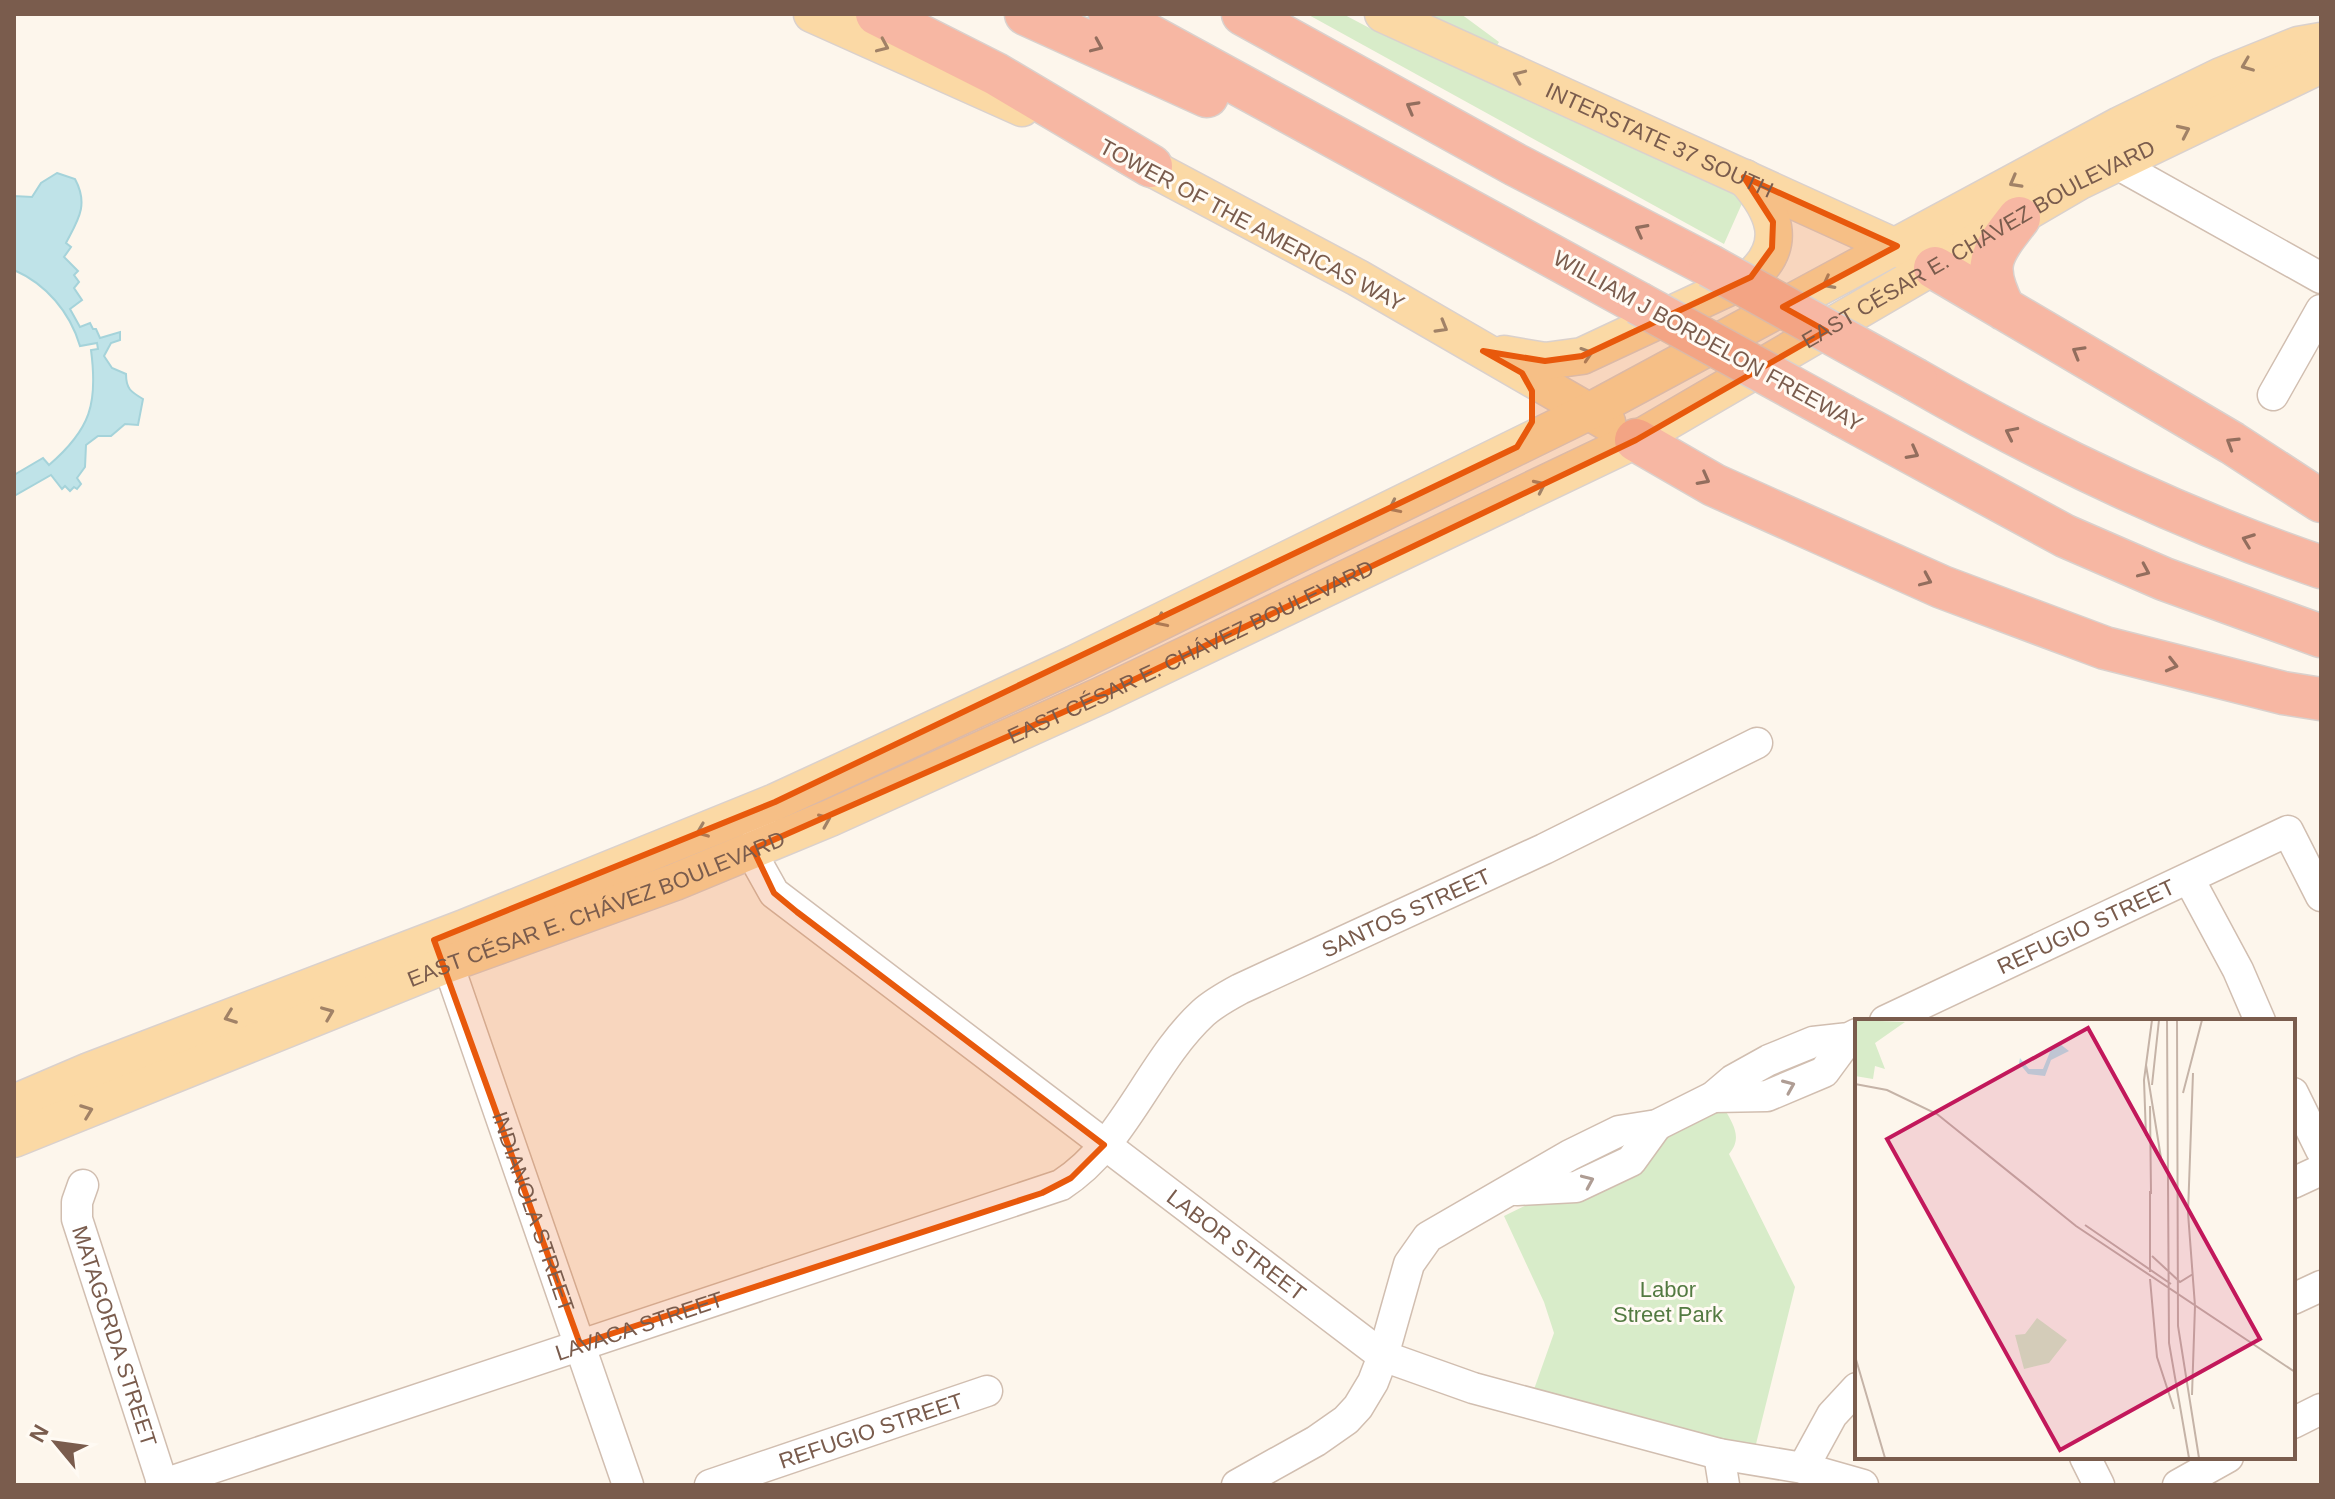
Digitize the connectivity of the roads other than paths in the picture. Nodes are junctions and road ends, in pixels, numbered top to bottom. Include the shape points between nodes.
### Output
1 (812, 14) edge
2 (877, 14) edge
3 (1026, 14) edge
4 (1110, 14) edge
5 (1243, 14) edge
6 (1383, 14) edge
7 (2321, 41) edge
8 (2321, 65) edge
9 (2082, 144) junction
10 (2115, 163) junction
11 (1151, 166) junction
12 (1744, 177) junction
13 (2019, 218) junction
14 (1513, 235) junction
15 (1897, 246) junction
16 (1935, 268) junction
17 (2321, 278) edge
18 (2004, 309) junction
19 (2321, 310) edge
20 (1483, 351) junction
21 (1522, 373) junction
22 (2273, 395) dead end
23 (1590, 411) junction
24 (1636, 440) junction
25 (1517, 447) junction
26 (1451, 479) junction
27 (2321, 501) edge
28 (1470, 520) junction
29 (2321, 567) edge
30 (2321, 636) edge
31 (2321, 699) edge
32 (1757, 743) dead end
33 (775, 802) junction
34 (753, 849) junction
35 (2189, 879) junction
36 (2321, 896) edge
37 (441, 952) junction
38 (1889, 1019) edge
39 (2259, 1019) edge
40 (1853, 1036) edge
41 (2295, 1097) edge
42 (14, 1103) edge
43 (14, 1139) edge
44 (1104, 1145) junction
45 (2321, 1150) edge
46 (2321, 1170) edge
47 (2295, 1182) edge
48 (83, 1185) dead end
49 (2321, 1286) edge
50 (2295, 1298) edge
51 (580, 1344) junction
52 (1383, 1356) junction
53 (1855, 1390) edge
54 (987, 1391) dead end
55 (2321, 1409) edge
56 (2295, 1422) edge
57 (1719, 1454) junction
58 (2086, 1459) edge
59 (2224, 1459) edge
60 (1803, 1468) junction
61 (1850, 1483) edge
62 (162, 1485) edge
63 (628, 1485) edge
64 (710, 1485) edge
65 (1237, 1485) edge
66 (1724, 1485) edge
67 (2099, 1485) edge
68 (2178, 1485) edge

1 -> 11 main road, TOWER OF THE AMERICAS WAY
2 - 11 highway via 996,74
3 -> 14 highway
4 - 14 highway, WILLIAM J BORDELON FREEWAY
29 -> 5 highway, bridge via 2198,521 1998,427
12 -> 6 main road, INTERSTATE 37 SOUTH
7 -> 9 main road, EAST CÉSAR E. CHÁVEZ BOULEVARD via 2221,76
10 -> 8 main road, EAST CÉSAR E. CHÁVEZ BOULEVARD
9 - 10 street
9 -> 15 main road, EAST CÉSAR E. CHÁVEZ BOULEVARD
10 - 13 main road, EAST CÉSAR E. CHÁVEZ BOULEVARD
10 - 17 street
11 -> 20 main road, TOWER OF THE AMERICAS WAY
12 - 15 main road, INTERSTATE 37 SOUTH
20 -> 12 main road via 1545,361 1582,356 1751,277 1772,248 1773,222
13 - 16 main road, EAST CÉSAR E. CHÁVEZ BOULEVARD
13 - 18 highway via 1998,245 1990,269
14 -> 30 highway, WILLIAM J BORDELON FREEWAY, bridge via 2065,536 2179,585
15 - 16 main road, INTERSTATE 37 SOUTH
15 -> 23 main road, EAST CÉSAR E. CHÁVEZ BOULEVARD
16 - 18 highway
16 - 24 main road, EAST CÉSAR E. CHÁVEZ BOULEVARD
27 -> 18 highway
19 - 22 street
20 - 21 main road, TOWER OF THE AMERICAS WAY
21 - 23 main road, TOWER OF THE AMERICAS WAY
21 - 25 main road via 1535,407
23 - 24 main road, TOWER OF THE AMERICAS WAY
23 - 25 main road, EAST CÉSAR E. CHÁVEZ BOULEVARD
28 -> 24 main road, EAST CÉSAR E. CHÁVEZ BOULEVARD
24 -> 31 highway via 1714,485 1942,587 2105,648
25 - 26 main road, EAST CÉSAR E. CHÁVEZ BOULEVARD
26 - 28 main road
26 -> 33 main road, EAST CÉSAR E. CHÁVEZ BOULEVARD via 1074,664
34 -> 28 main road, EAST CÉSAR E. CHÁVEZ BOULEVARD via 1102,695
32 - 44 street, SANTOS STREET via 1214,1004 1189,1029
33 - 34 street
33 -> 37 main road, EAST CÉSAR E. CHÁVEZ BOULEVARD
34 - 37 main road, EAST CÉSAR E. CHÁVEZ BOULEVARD via 675,882
34 - 44 street, LABOR STREET via 774,893
35 - 36 street, REFUGIO STREET via 2288,831
35 - 38 street, REFUGIO STREET
35 - 39 street
37 -> 42 main road, EAST CÉSAR E. CHÁVEZ BOULEVARD via 89,1071
43 -> 37 main road, EAST CÉSAR E. CHÁVEZ BOULEVARD
37 - 51 street, INDIANOLA STREET
40 - 52 street via 1824,1072 1767,1096 1713,1097 1657,1125 1619,1131 1428,1237 1402,1283
41 - 45 street
44 - 51 street, LAVACA STREET via 1071,1178 1042,1193
44 - 52 street, LABOR STREET
46 - 47 street
48 - 62 street, MATAGORDA STREET via 77,1219
49 - 50 street
51 - 62 street, LAVACA STREET
51 - 63 street, INDIANOLA STREET
52 - 57 street, LABOR STREET via 1473,1388
52 - 65 street via 1365,1397 1346,1420
53 - 60 street via 1832,1415
54 - 64 street, REFUGIO STREET
55 - 56 street
57 - 60 street, LABOR STREET
57 - 66 street
58 - 67 street
59 - 68 street
60 - 61 street, LABOR STREET

